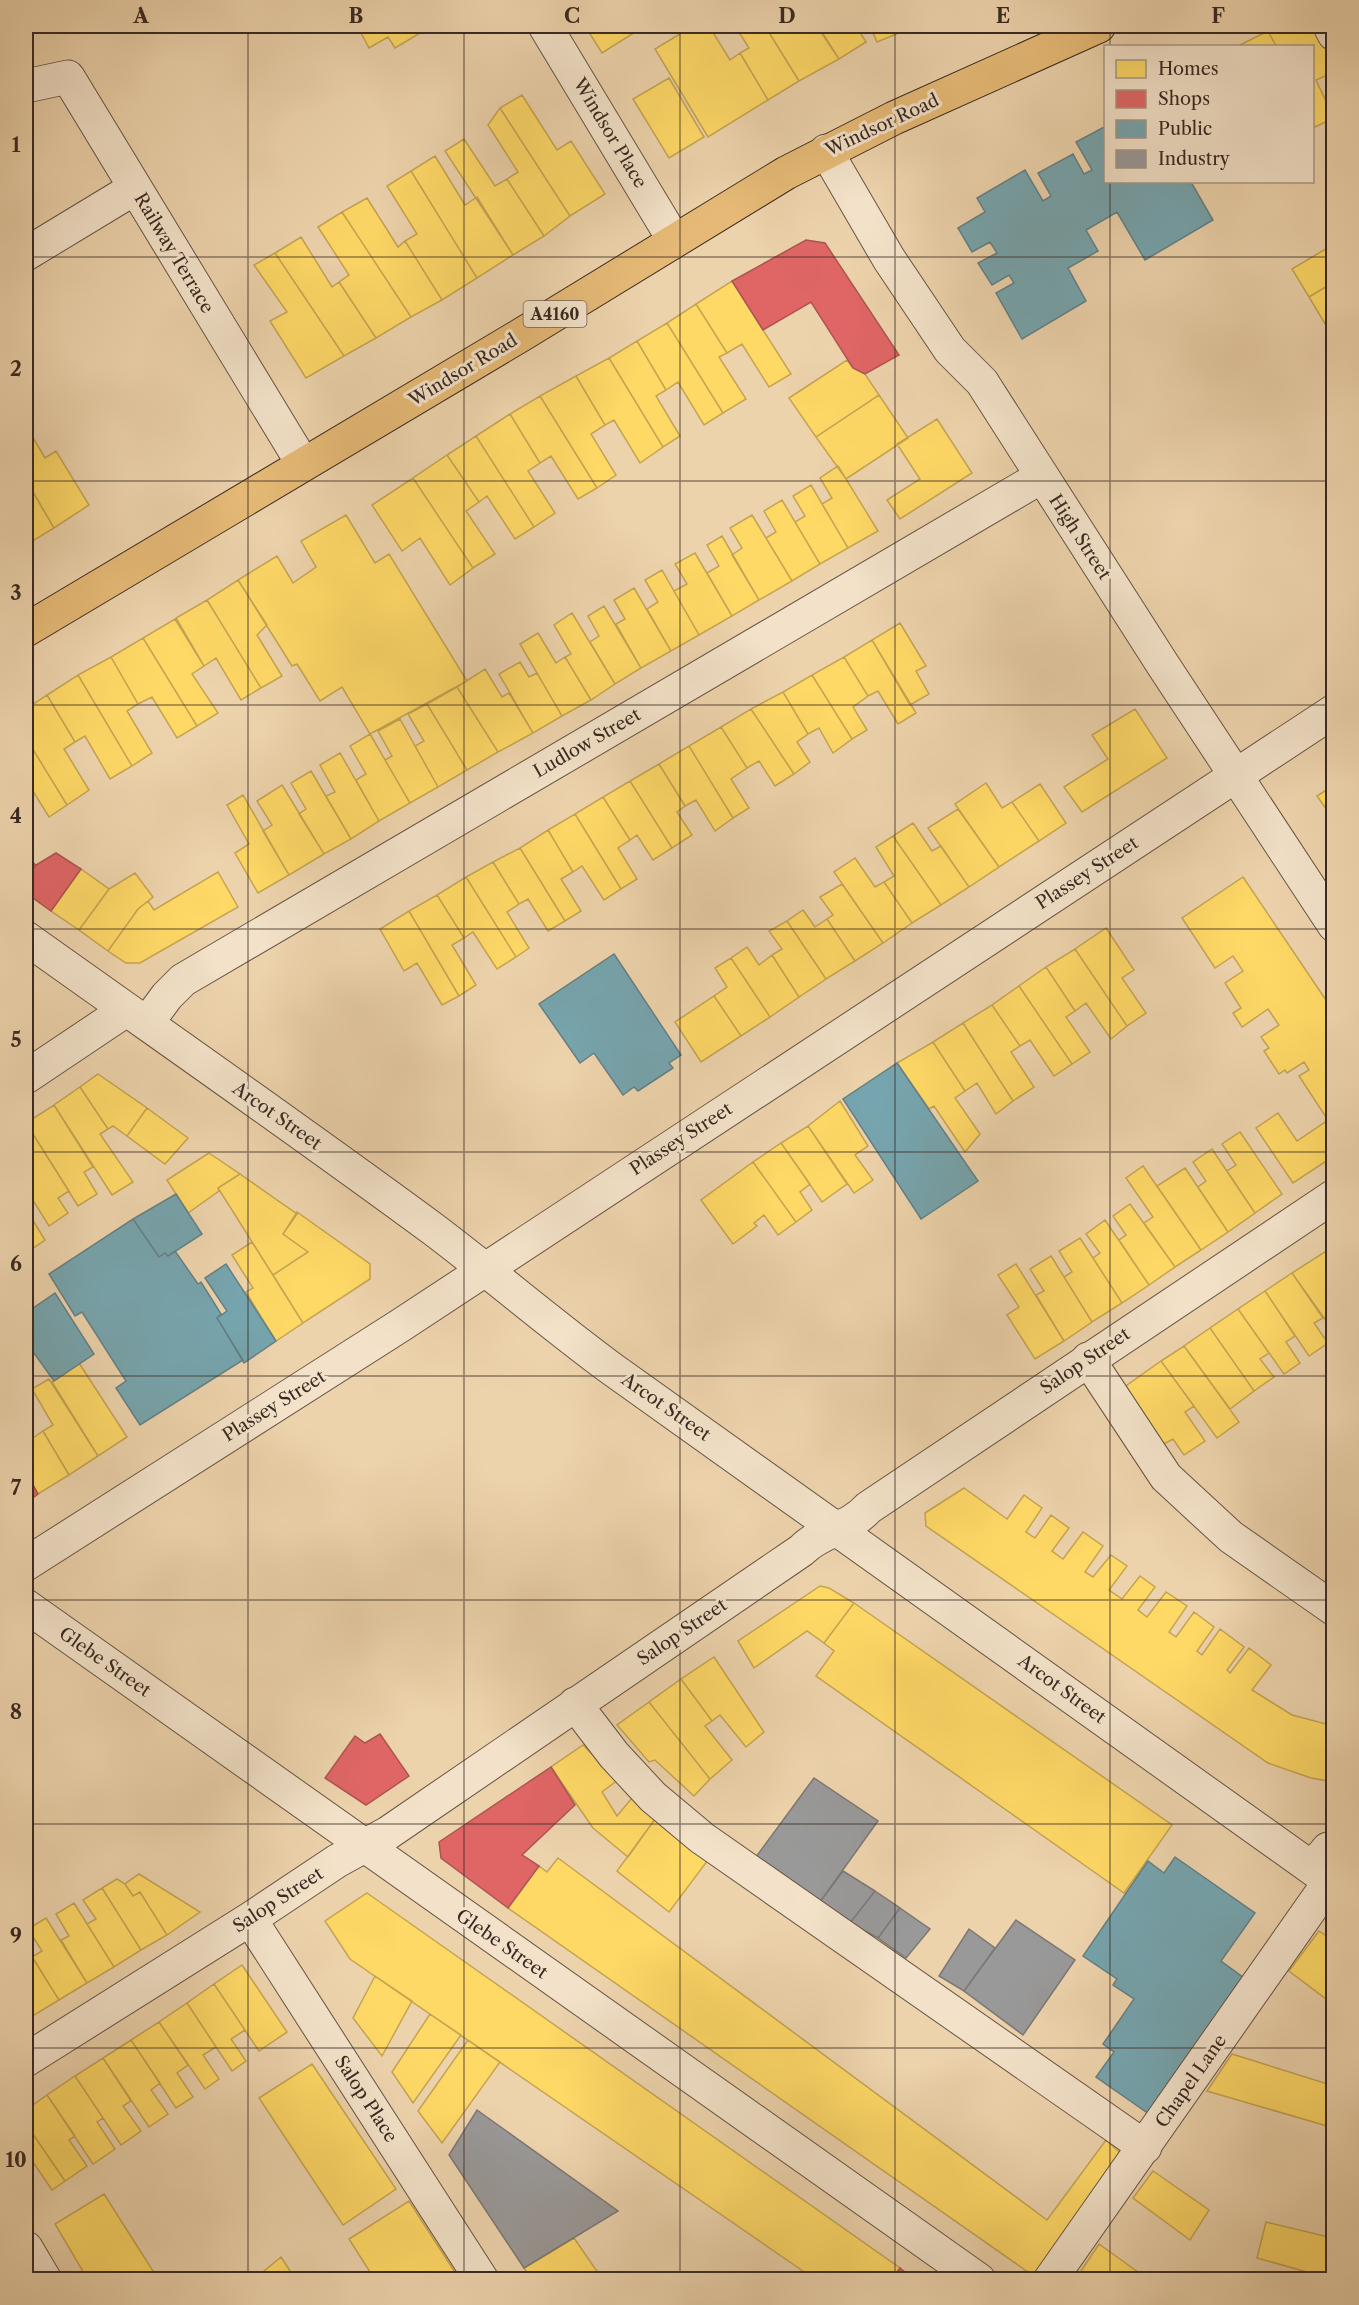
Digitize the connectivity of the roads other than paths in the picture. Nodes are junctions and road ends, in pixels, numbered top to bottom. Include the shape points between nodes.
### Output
1 (545, 26) edge
2 (1099, 26) edge
3 (1330, 26) edge
4 (1334, 34) edge
5 (26, 86) edge
6 (826, 151) junction
7 (135, 188) junction
8 (674, 240) junction
9 (26, 254) edge
10 (303, 464) junction
11 (1041, 477) junction
12 (26, 630) edge
13 (1334, 711) edge
14 (1234, 776) junction
15 (1334, 925) edge
16 (26, 938) edge
17 (136, 1017) junction
18 (26, 1077) edge
19 (1334, 1196) edge
20 (484, 1268) junction
21 (1088, 1359) junction
22 (837, 1528) junction
23 (26, 1564) edge
24 (26, 1606) edge
25 (1334, 1609) edge
26 (575, 1704) junction
27 (364, 1847) junction
28 (1327, 1870) edge
29 (250, 1919) junction
30 (26, 2060) edge
31 (1145, 2147) junction
32 (26, 2248) edge
33 (45, 2280) edge
34 (482, 2280) edge
35 (979, 2280) edge
36 (1050, 2280) edge

1 - 8 street, Windsor Place
2 - 6 main road, Windsor Road / A4160
3 - 4 street
5 - 7 street, Railway Terrace via 68,77
6 - 8 main road, Windsor Road / A4160
6 - 11 street, High Street via 889,259 950,350 982,382
7 - 9 street
7 - 10 street, Railway Terrace
8 - 10 main road, Windsor Road / A4160
10 - 12 main road, Windsor Road / A4160
11 - 14 street, High Street
11 - 17 street, Ludlow Street via 183,980
13 - 14 street, Plassey Street
14 - 15 street, High Street
14 - 20 street, Plassey Street
16 - 17 street, Arcot Street
17 - 18 street, Ludlow Street
17 - 20 street, Arcot Street
19 - 21 street, Salop Street
20 - 22 street, Arcot Street via 532,1310
20 - 23 street, Plassey Street
21 - 22 street, Salop Street via 861,1516
21 - 25 street via 1166,1477 1231,1538
22 - 26 street, Salop Street via 811,1541
22 - 28 street, Arcot Street
24 - 27 street, Glebe Street
26 - 27 street, Salop Street
26 - 31 street via 653,1797 702,1838
27 - 29 street, Salop Street
27 - 35 street, Glebe Street
28 - 31 street, Chapel Lane
29 - 30 street, Salop Street
29 - 34 street, Salop Place
31 - 36 street, Chapel Lane
32 - 33 street

